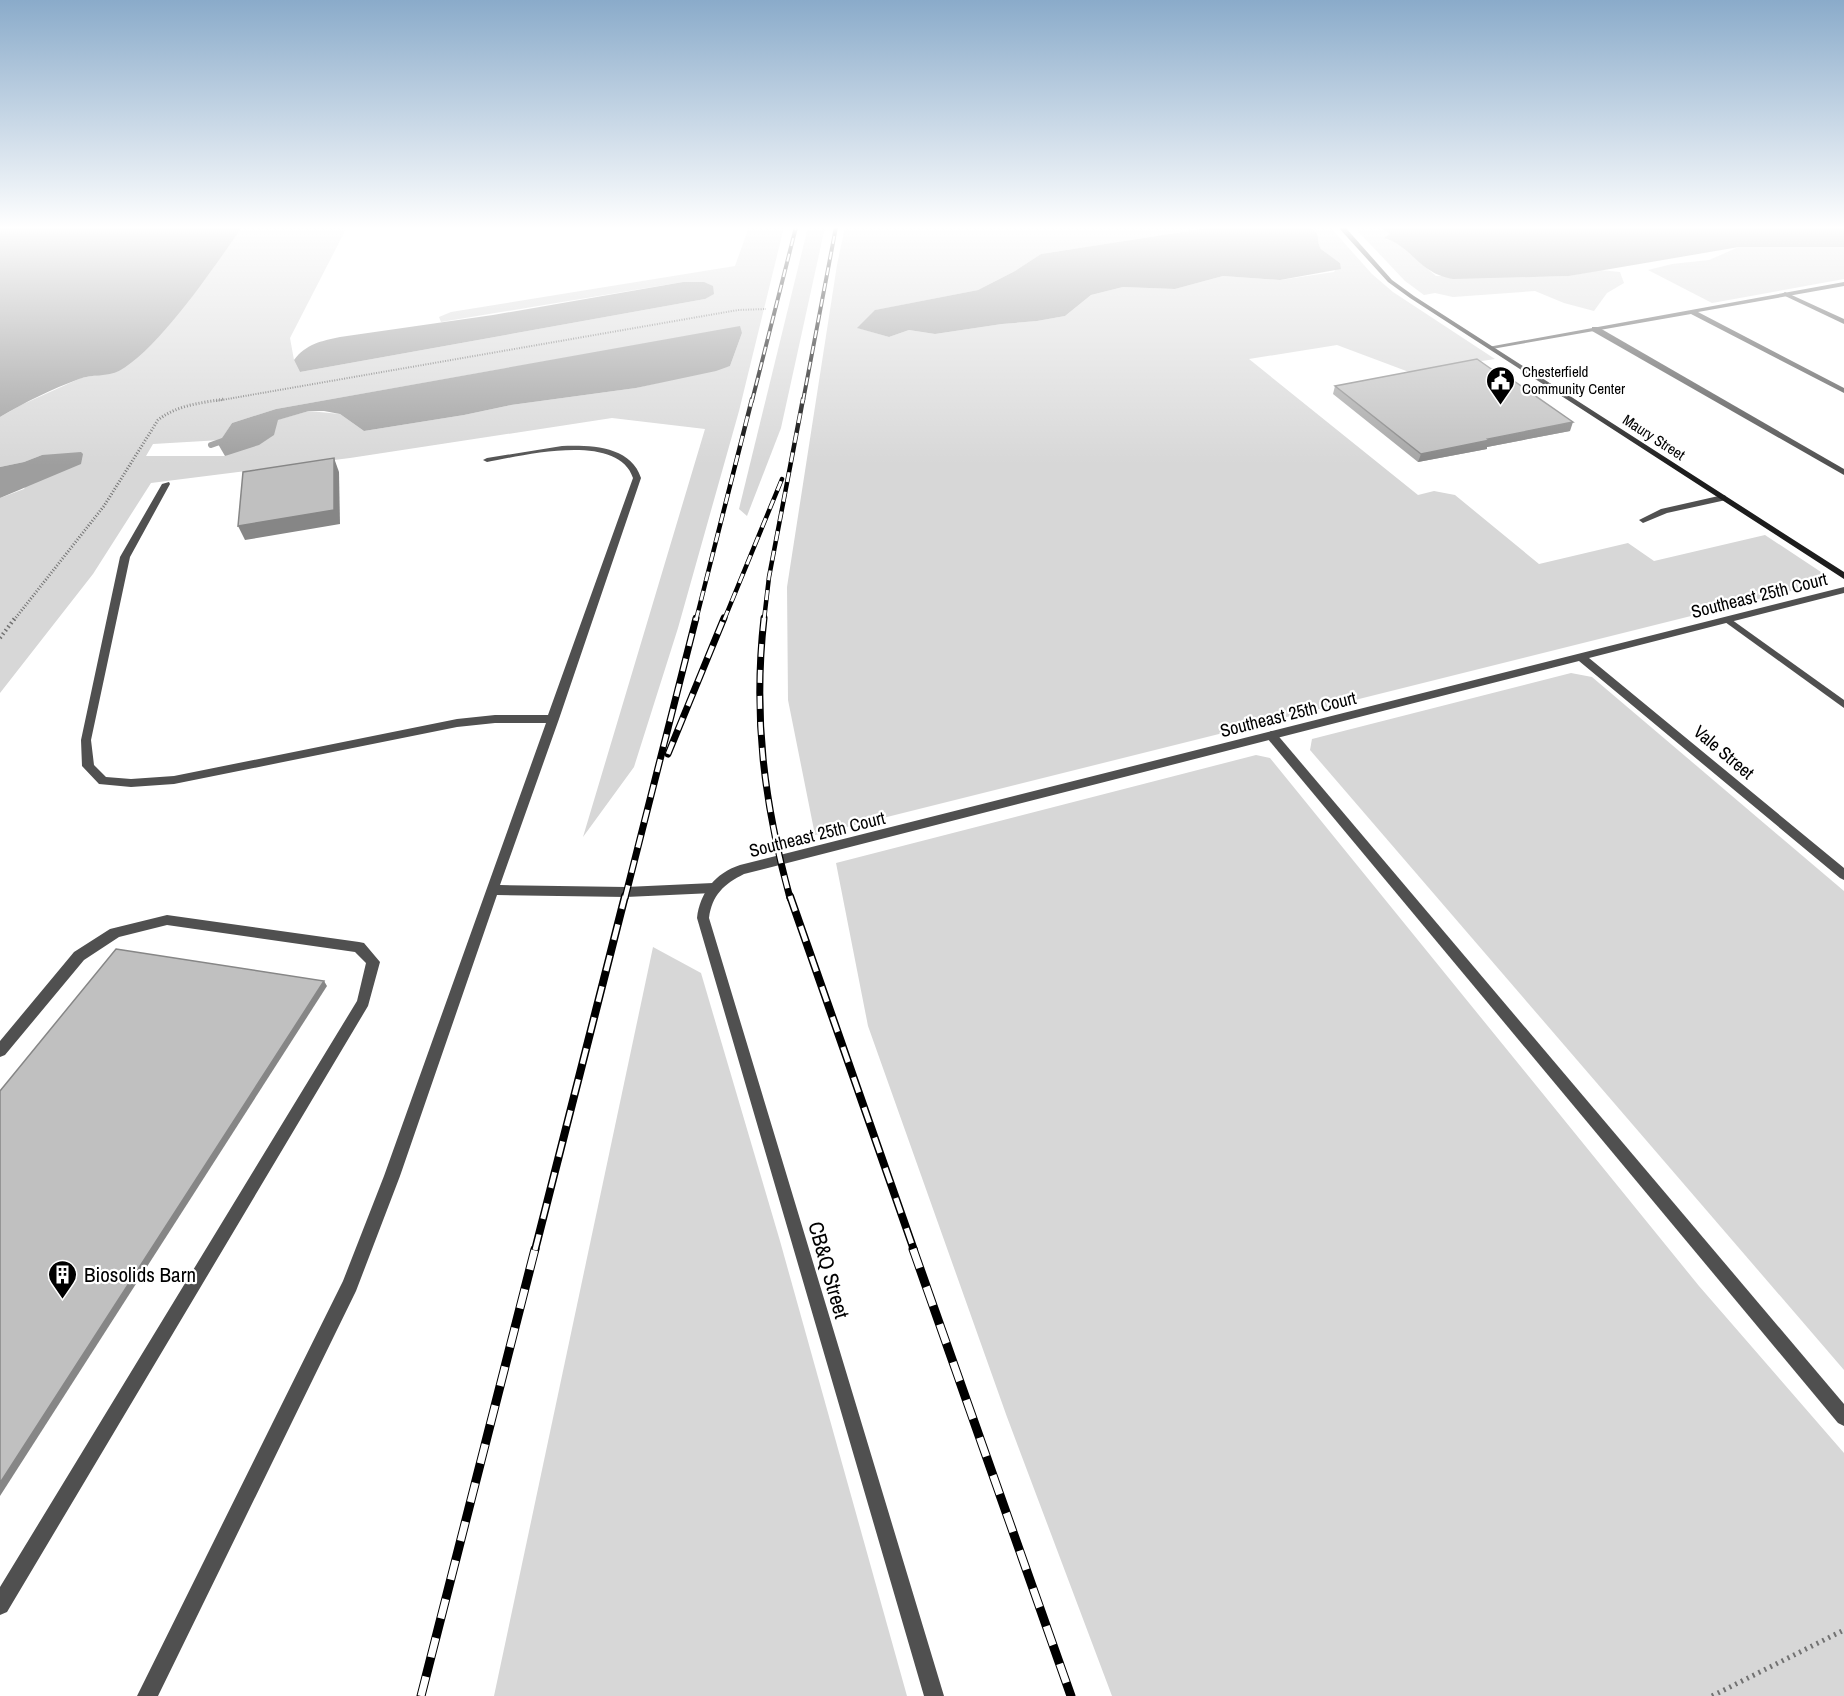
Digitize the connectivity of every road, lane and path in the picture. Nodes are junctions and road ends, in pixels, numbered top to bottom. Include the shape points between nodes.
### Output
1 (1429, 306) edge
2 (1723, 306) edge
3 (1811, 306) edge
4 (766, 309) dead end
5 (1693, 312) junction
6 (1844, 322) edge
7 (1595, 329) junction
8 (1492, 347) junction
9 (1844, 391) edge
10 (487, 460) dead end
11 (1844, 472) edge
12 (166, 484) dead end
13 (1724, 498) junction
14 (1643, 520) dead end
15 (1844, 576) edge
16 (1844, 590) edge
17 (1728, 620) junction
18 (0, 638) edge
19 (1581, 657) junction
20 (1844, 705) edge
21 (554, 719) junction
22 (1271, 735) junction
23 (1844, 875) edge
24 (713, 888) junction
25 (494, 890) junction
26 (0, 1051) edge
27 (1844, 1417) edge
28 (0, 1605) edge
29 (1844, 1630) edge
30 (147, 1696) edge
31 (934, 1696) edge
32 (1712, 1696) edge

1 - 8 main road, Maury Street
2 - 5 street
3 - 6 street
4 - 18 path via 726,312 168,412 158,420 104,506
5 - 7 street
5 - 9 street
7 - 8 street
7 - 11 street
8 - 13 main road, Maury Street
10 - 21 street via 577,447 620,457 632,466 637,478
12 - 21 street via 125,557 86,740 88,766 103,781 174,780 457,723
13 - 14 street via 1664,511
13 - 15 main road, Maury Street
16 - 17 street, Southeast 25th Court
17 - 19 street, Southeast 25th Court
17 - 20 street
19 - 22 street, Southeast 25th Court
19 - 23 street, Vale Street
21 - 25 street
22 - 24 street, Southeast 25th Court via 740,870
22 - 27 street
24 - 25 street via 626,892
24 - 31 street, CB&Q Street via 704,905 703,918
25 - 30 street via 393,1176 350,1285
26 - 28 street via 79,956 115,933 167,920 359,947 373,962 363,1002
29 - 32 path

